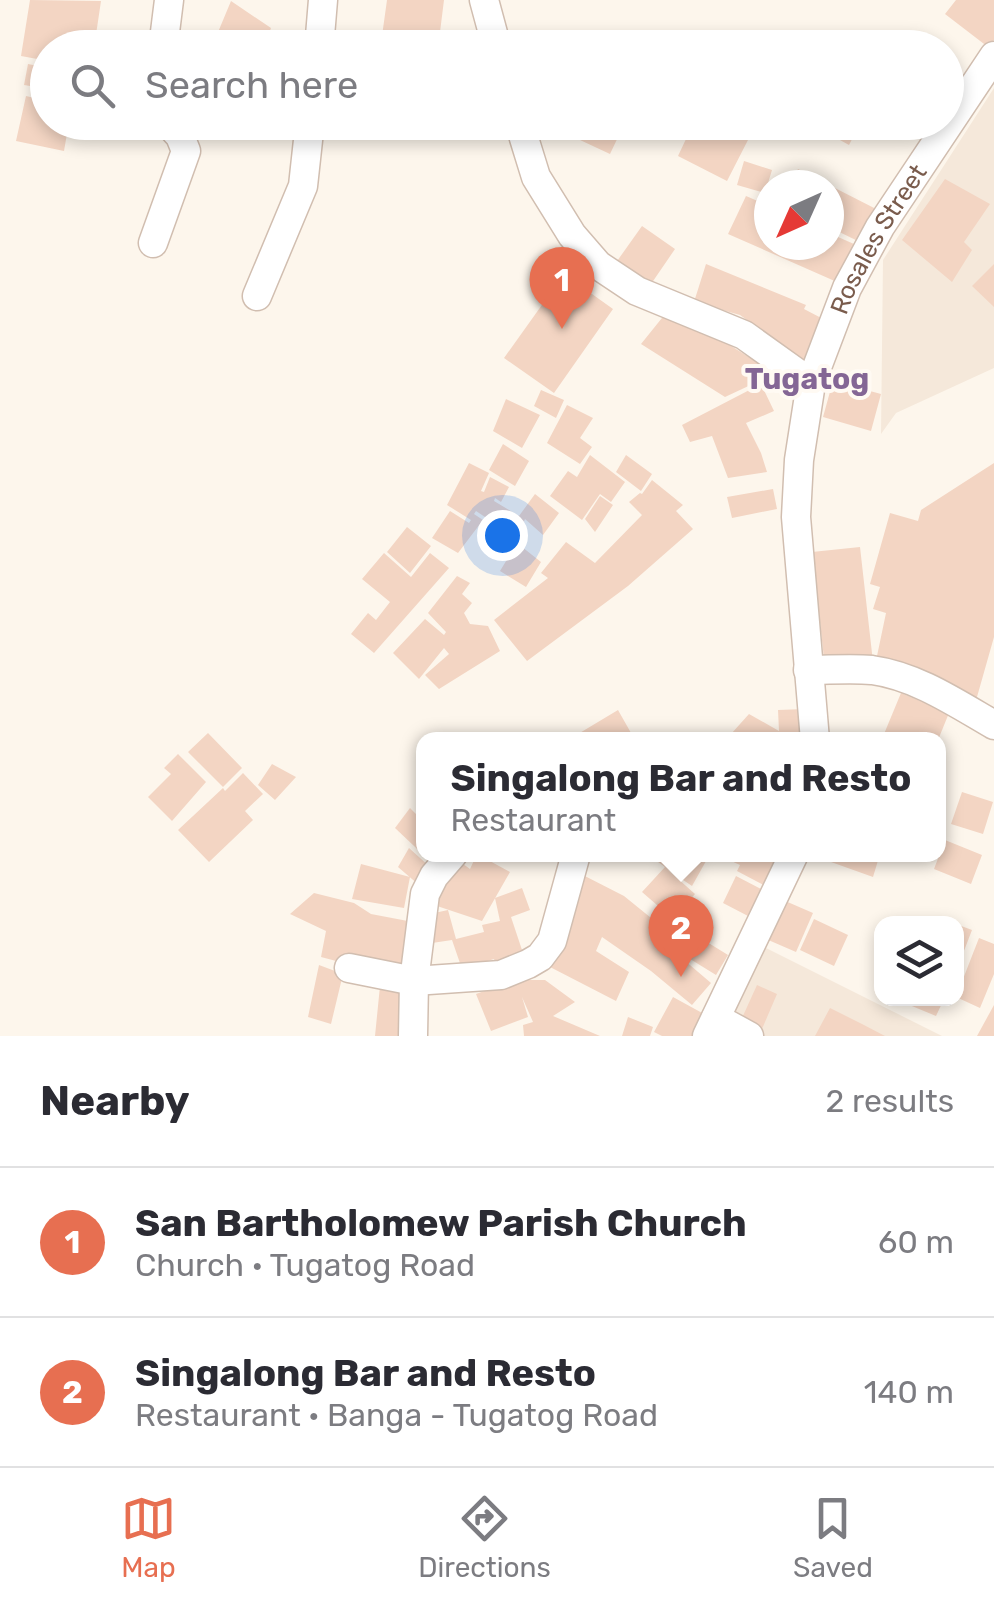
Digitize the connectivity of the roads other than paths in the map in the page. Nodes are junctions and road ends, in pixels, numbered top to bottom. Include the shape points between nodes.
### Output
1 (168, 0) edge
2 (324, 0) edge
3 (484, 0) edge
4 (165, 30) edge
5 (322, 30) edge
6 (492, 30) edge
7 (994, 56) edge
8 (964, 101) edge
9 (182, 140) edge
10 (308, 140) edge
11 (525, 140) edge
12 (938, 140) edge
13 (153, 243) dead end
14 (257, 296) dead end
15 (811, 383) junction
16 (808, 670) junction
17 (994, 724) edge
18 (814, 732) edge
19 (446, 862) edge
20 (574, 862) edge
21 (790, 862) edge
22 (349, 968) dead end
23 (414, 981) junction
24 (711, 1027) edge
25 (413, 1036) edge
26 (749, 1036) edge

1 - 4 street
2 - 5 street
3 - 6 street
7 - 8 street, Rosales Street
9 - 13 street via 186,151
10 - 14 street via 303,186
11 - 15 street via 536,177 598,265 637,290 744,335
12 - 15 street, Rosales Street via 847,288
15 - 16 street, Rosales Street via 796,518
16 - 17 street via 896,677
16 - 18 street, Rosales Street
19 - 23 street via 425,894
20 - 23 street via 552,941 540,956 501,975
21 - 24 street
22 - 23 street
23 - 25 street
24 - 26 street

